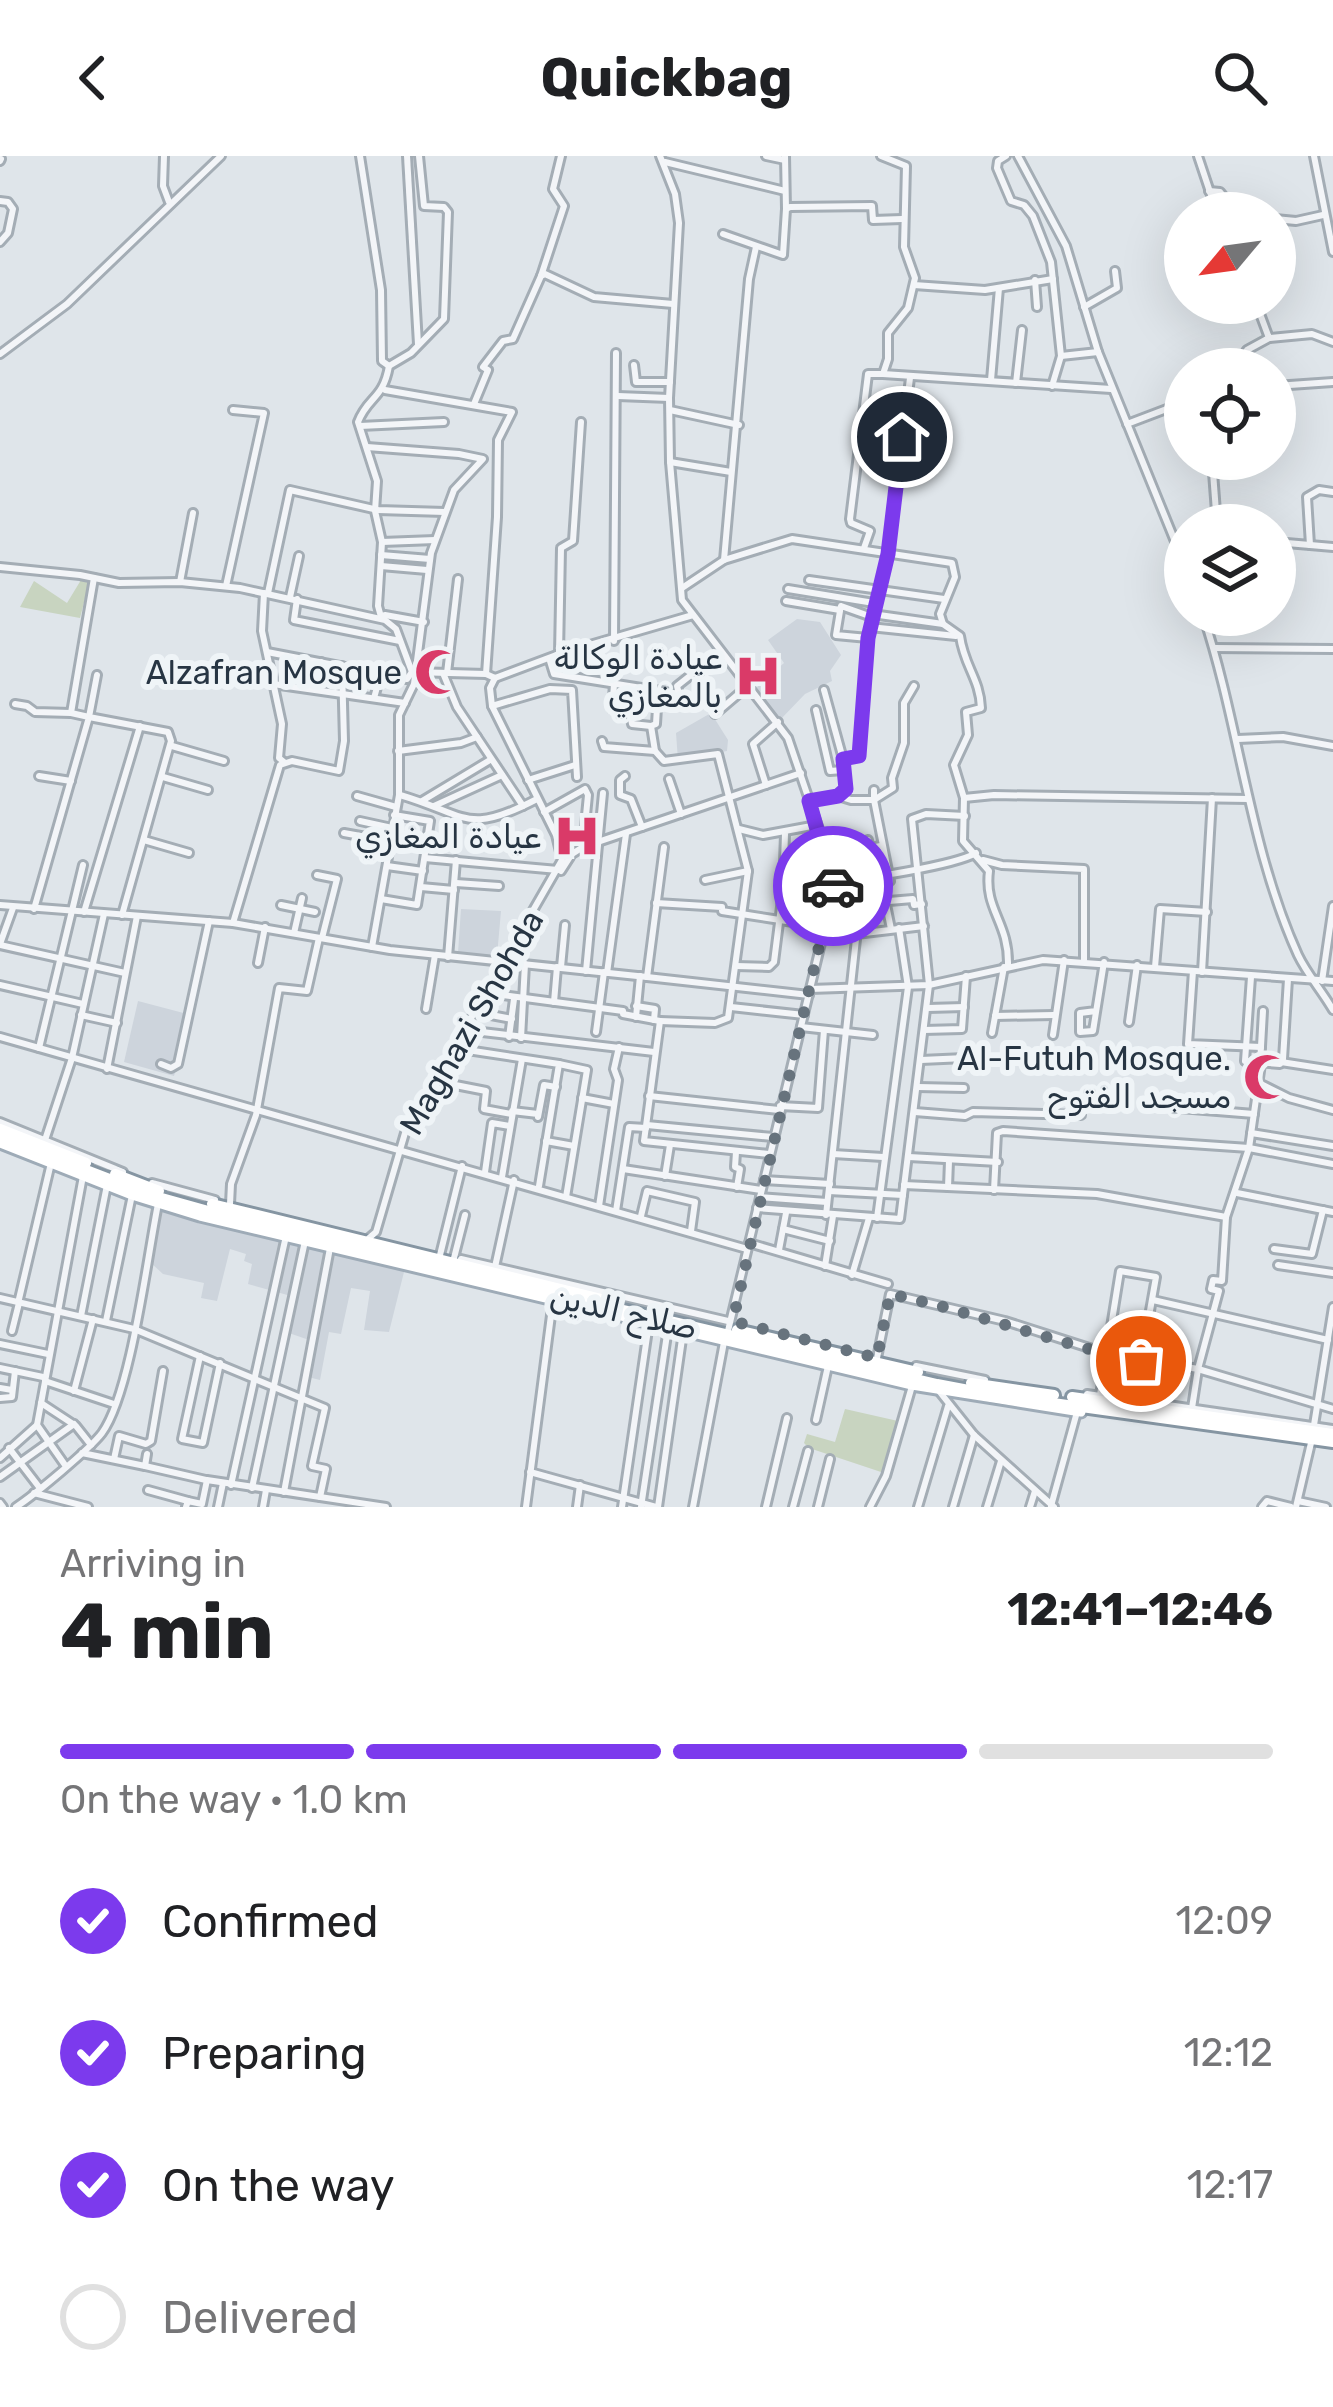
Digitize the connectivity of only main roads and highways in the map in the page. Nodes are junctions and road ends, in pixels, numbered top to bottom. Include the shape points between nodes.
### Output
1 (0, 1133) edge
2 (25, 1149) junction
3 (382, 1247) junction
4 (455, 1264) junction
5 (508, 1287) junction
6 (623, 1314) junction
7 (729, 1329) junction
8 (915, 1379) junction
9 (1160, 1412) junction
10 (1333, 1438) edge

1 - 2 highway, صلاح الدين
1 - 3 highway, صلاح الدين via 161,1192
2 - 3 highway, صلاح الدين via 151,1195
2 - 5 main road via 158,1204
3 - 4 highway, صلاح الدين
4 - 5 highway, صلاح الدين
4 - 7 highway, صلاح الدين
5 - 6 highway, صلاح الدين
5 - 6 main road
6 - 7 highway, صلاح الدين
6 - 7 main road via 683,1332
7 - 8 highway, صلاح الدين
7 - 8 highway, صلاح الدين via 816,1346
7 - 8 main road via 828,1366
8 - 9 highway, صلاح الدين
8 - 9 highway, صلاح الدين via 995,1396
8 - 10 main road via 1077,1412 1311,1443
9 - 10 highway, صلاح الدين
9 - 10 highway, صلاح الدين via 1280,1422

